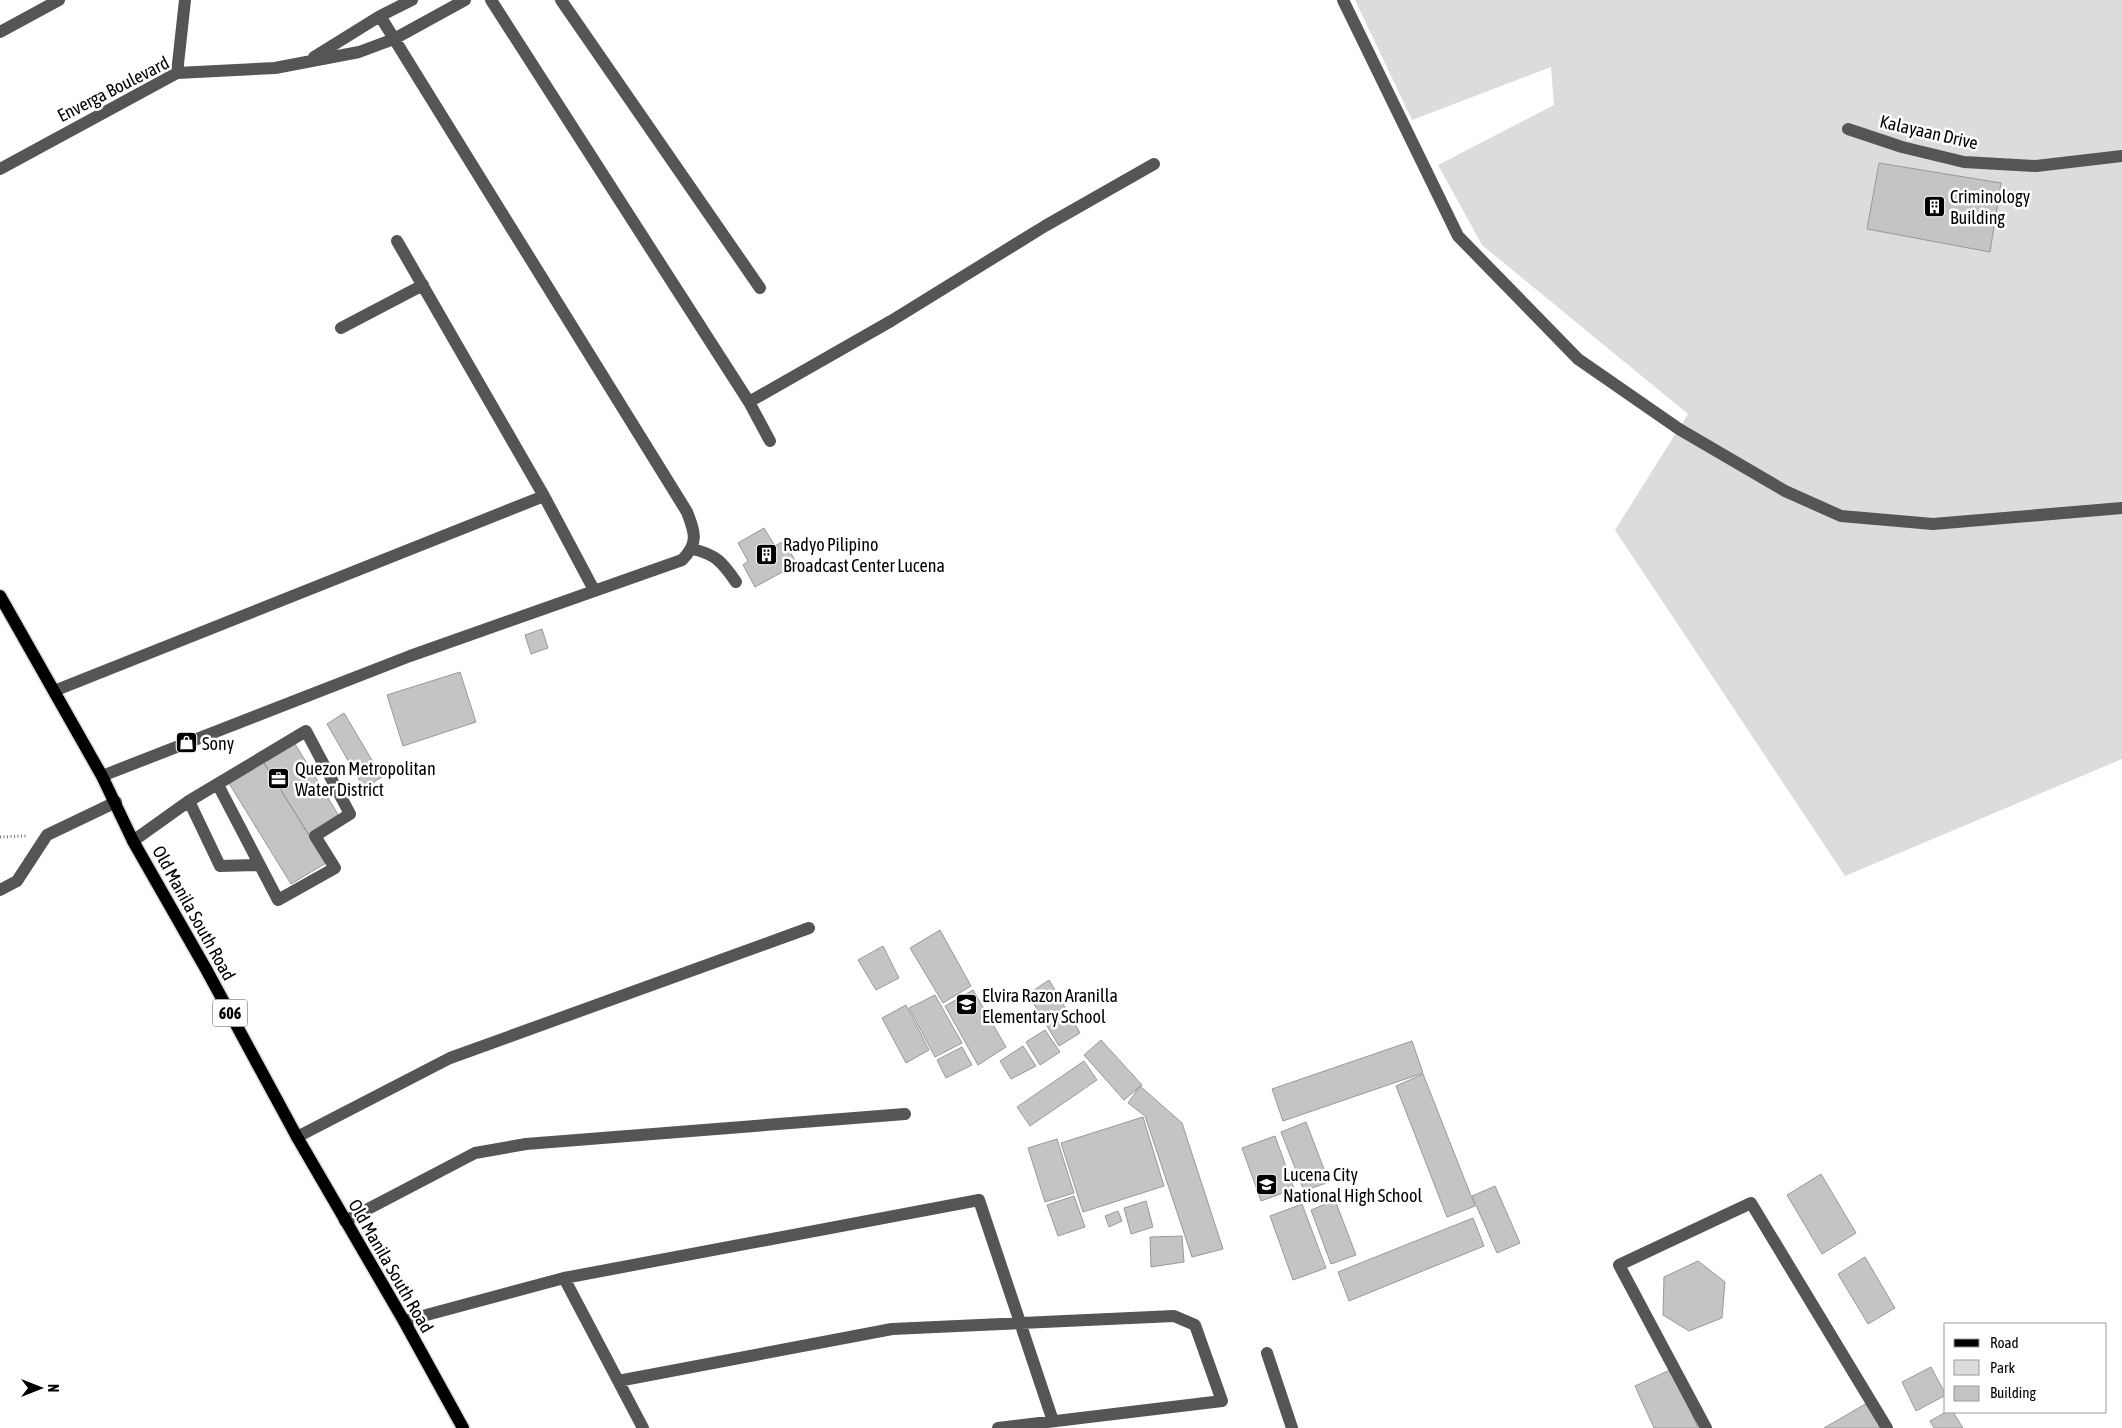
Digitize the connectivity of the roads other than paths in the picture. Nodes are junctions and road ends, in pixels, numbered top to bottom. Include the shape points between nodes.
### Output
1 (59, 0) edge
2 (185, 0) edge
3 (412, 0) edge
4 (465, 0) edge
5 (491, 0) edge
6 (561, 0) edge
7 (1343, 0) edge
8 (380, 16) junction
9 (0, 32) edge
10 (394, 39) junction
11 (310, 60) junction
12 (177, 73) junction
13 (1848, 129) dead end
14 (2122, 156) edge
15 (1154, 164) dead end
16 (0, 169) edge
17 (397, 241) dead end
18 (423, 285) junction
19 (760, 288) dead end
20 (341, 328) dead end
21 (748, 402) junction
22 (770, 441) dead end
23 (544, 496) junction
24 (2122, 508) edge
25 (692, 550) junction
26 (736, 582) dead end
27 (594, 590) junction
28 (0, 596) edge
29 (54, 691) junction
30 (102, 776) junction
31 (218, 785) junction
32 (189, 801) junction
33 (116, 802) junction
34 (133, 841) junction
35 (259, 866) junction
36 (0, 890) edge
37 (810, 928) dead end
38 (905, 1114) dead end
39 (297, 1137) junction
40 (345, 1220) junction
41 (564, 1278) junction
42 (404, 1321) junction
43 (1020, 1324) junction
44 (1267, 1353) dead end
45 (618, 1381) junction
46 (1053, 1421) junction
47 (463, 1428) edge
48 (642, 1428) edge
49 (998, 1428) edge
50 (1292, 1428) edge
51 (1706, 1428) edge
52 (1887, 1428) edge

1 - 9 street
2 - 12 street
3 - 8 street, Enverga Boulevard
4 - 10 street, Enverga Boulevard
5 - 21 street
6 - 19 street
7 - 24 street via 1458,236 1578,359 1679,429 1784,491 1841,516 1933,524
8 - 10 street
8 - 11 street, Enverga Boulevard
10 - 11 street, Enverga Boulevard via 359,52
10 - 25 street via 687,512 694,533
11 - 12 street, Enverga Boulevard via 276,68
12 - 16 street, Enverga Boulevard
13 - 14 street, Kalayaan Drive via 1902,147 1964,162 2036,166
15 - 21 street
17 - 18 street
18 - 20 street
18 - 23 street
21 - 22 street
23 - 27 street
23 - 29 street
25 - 26 street via 707,552 724,564
25 - 27 street via 682,560
27 - 30 street via 410,656
28 - 29 main road, Old Manila South Road / 606
29 - 30 main road, Old Manila South Road / 606
30 - 33 main road, Old Manila South Road / 606
31 - 32 street
31 - 35 street
31 - 35 street via 306,731 350,814 315,836 335,868 278,900
32 - 34 street
32 - 35 street via 220,866
33 - 34 main road, Old Manila South Road / 606
33 - 36 street via 47,835 17,881
34 - 39 main road, Old Manila South Road / 606
37 - 39 street via 450,1058
38 - 40 street via 526,1144 475,1153
39 - 40 main road, Old Manila South Road / 606
40 - 42 main road, Old Manila South Road / 606
41 - 42 street
41 - 43 street via 979,1200
41 - 45 street
42 - 47 main road, Old Manila South Road / 606
43 - 45 street via 892,1329
43 - 46 street
43 - 46 street via 1174,1316 1195,1326 1222,1401
44 - 50 street
45 - 48 street
46 - 49 street
51 - 52 street via 1620,1265 1751,1203

